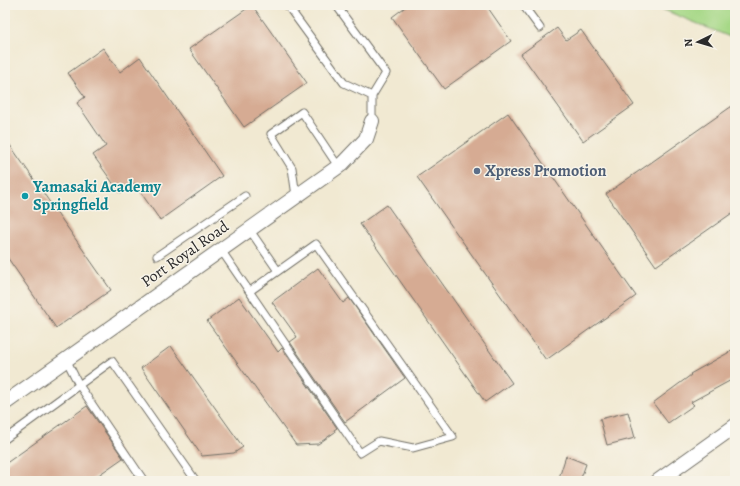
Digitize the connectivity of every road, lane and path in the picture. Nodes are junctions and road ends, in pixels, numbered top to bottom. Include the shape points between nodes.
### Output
1 (287, 5) edge
2 (336, 5) edge
3 (523, 5) edge
4 (540, 28) dead end
5 (372, 96) junction
6 (372, 121) joint
7 (338, 166) junction
8 (245, 196) dead end
9 (296, 196) junction
10 (249, 229) junction
11 (221, 250) junction
12 (157, 256) dead end
13 (278, 271) junction
14 (250, 291) junction
15 (66, 359) junction
16 (79, 385) junction
17 (5, 403) edge
18 (735, 426) edge
19 (5, 439) edge
20 (145, 481) edge
21 (196, 481) edge
22 (658, 481) edge

1 - 5 lane via 344,84
2 - 5 lane via 386,73
3 - 4 lane
5 - 6 lane
6 - 7 street, Port Royal Road via 366,139
7 - 9 street, Port Royal Road
7 - 9 lane via 302,112 271,134 292,168
8 - 12 lane
9 - 10 street, Port Royal Road
10 - 11 street, Port Royal Road
10 - 13 lane
11 - 14 lane
11 - 15 street, Port Royal Road
13 - 14 lane
13 - 14 lane via 316,244 453,437 413,448 379,442 360,452
15 - 16 lane
15 - 17 street, Port Royal Road
16 - 19 lane
16 - 20 lane
16 - 21 lane via 112,361
18 - 22 street

